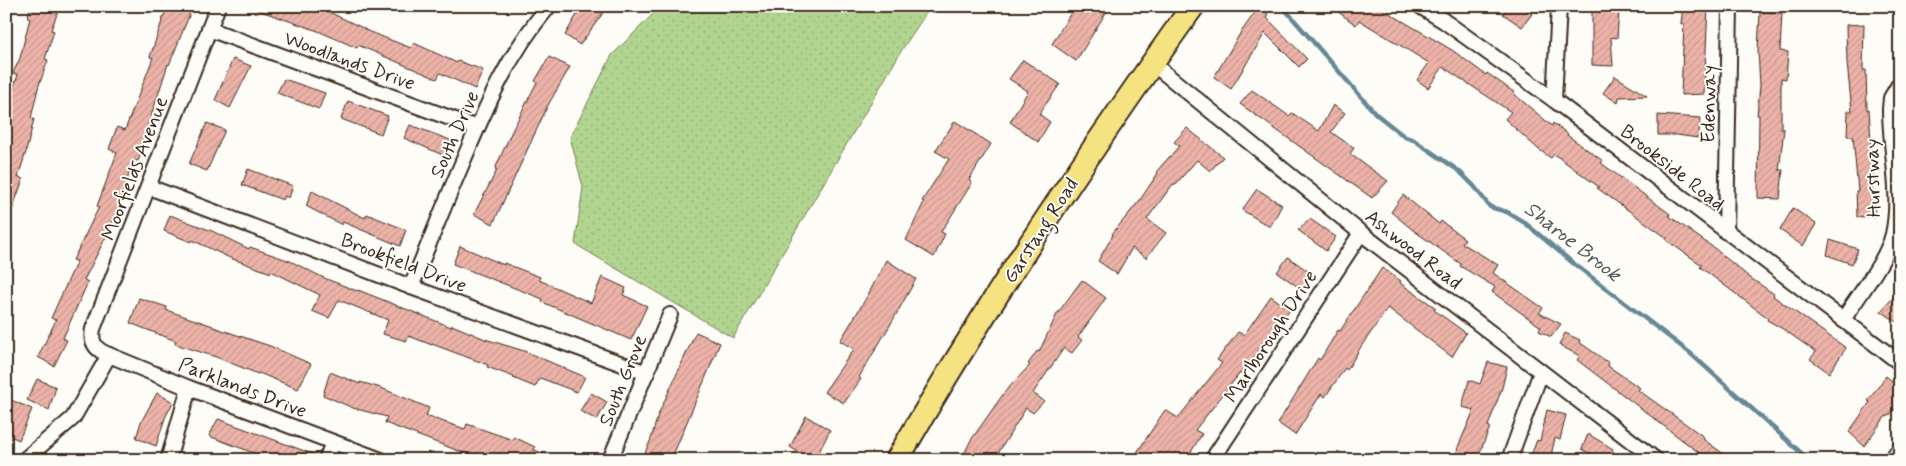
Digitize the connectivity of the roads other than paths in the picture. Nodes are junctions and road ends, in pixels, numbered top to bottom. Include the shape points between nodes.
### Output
1 (218, 6) edge
2 (549, 6) edge
3 (1193, 6) edge
4 (1420, 6) edge
5 (1559, 6) edge
6 (1730, 6) edge
7 (209, 29) junction
8 (1152, 63) junction
9 (1900, 83) edge
10 (1554, 100) junction
11 (477, 128) junction
12 (149, 187) junction
13 (1726, 232) junction
14 (1361, 234) junction
15 (411, 286) junction
16 (670, 315) dead end
17 (1843, 320) junction
18 (94, 344) joint
19 (109, 355) junction
20 (1900, 363) edge
21 (1541, 372) junction
22 (647, 373) junction
23 (189, 388) junction
24 (333, 442) junction
25 (1900, 449) edge
26 (24, 460) edge
27 (168, 460) edge
28 (326, 460) edge
29 (381, 460) edge
30 (610, 460) edge
31 (897, 460) edge
32 (1212, 460) edge
33 (1509, 460) edge
34 (1656, 460) edge
35 (1890, 460) edge

1 - 7 street, Moorfields Avenue
2 - 11 street, South Drive via 511,58
3 - 8 highway, Garstang Road
4 - 10 street, Brookside Road
5 - 10 street
6 - 13 street, Edenway
7 - 11 street, Woodlands Drive
7 - 12 street, Moorfields Avenue
8 - 14 street, Ashwood Road
8 - 31 highway, Garstang Road via 940,385
9 - 17 street, Hurstway via 1891,98 1890,109 1896,213 1892,236
10 - 13 street, Brookside Road
11 - 15 street, South Drive
12 - 15 street, Brookfield Drive
12 - 18 street, Moorfields Avenue via 92,334
13 - 17 street, Brookside Road
14 - 21 street, Ashwood Road
14 - 32 street, Marlborough Drive
15 - 22 street, Brookfield Drive
16 - 22 street, South Grove
17 - 20 street, Brookside Road
18 - 19 street, Parklands Drive
19 - 23 street, Parklands Drive
19 - 26 street via 74,418
21 - 33 street
21 - 34 street, Ashwood Road
22 - 30 street, South Grove
23 - 24 street, Parklands Drive
23 - 27 street
24 - 28 street
24 - 29 street, Parklands Drive
25 - 35 street

